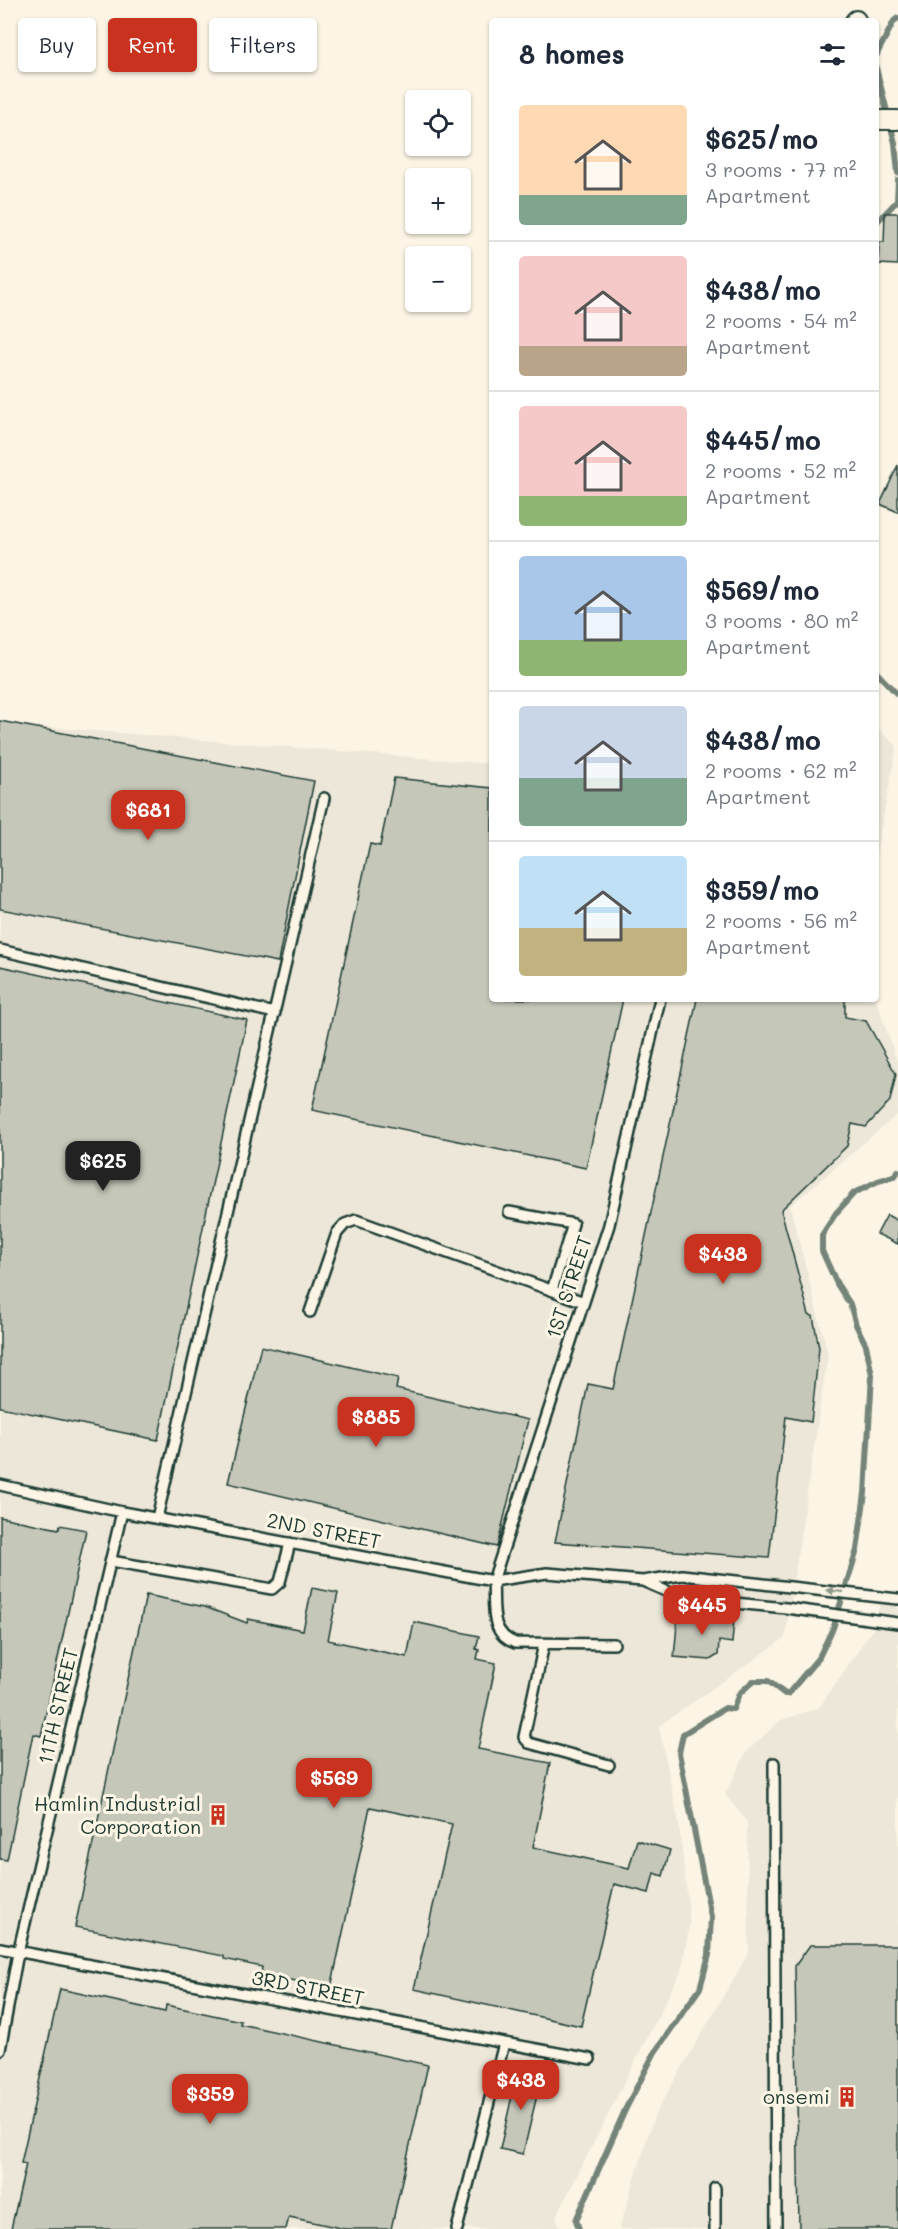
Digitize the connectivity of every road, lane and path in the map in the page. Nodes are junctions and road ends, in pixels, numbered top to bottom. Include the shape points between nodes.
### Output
1 (879, 120) edge
2 (898, 120) edge
3 (324, 798) dead end
4 (0, 950) edge
5 (659, 1002) edge
6 (275, 1013) junction
7 (509, 1212) dead end
8 (552, 1290) junction
9 (584, 1302) junction
10 (310, 1312) dead end
11 (0, 1485) edge
12 (122, 1512) junction
13 (157, 1518) junction
14 (290, 1543) junction
15 (111, 1561) junction
16 (493, 1581) junction
17 (643, 1581) junction
18 (898, 1599) edge
19 (898, 1623) edge
20 (544, 1644) junction
21 (614, 1644) dead end
22 (774, 1763) dead end
23 (609, 1765) dead end
24 (0, 1948) edge
25 (18, 1953) junction
26 (504, 2043) junction
27 (0, 2050) edge
28 (590, 2059) dead end
29 (715, 2188) dead end
30 (457, 2229) edge
31 (715, 2229) edge
32 (776, 2229) edge

1 - 2 street
3 - 6 lane
4 - 6 lane
5 - 9 lane, 1ST STREET via 609,1225
6 - 13 lane
7 - 8 lane via 573,1224
8 - 9 lane
8 - 10 lane via 356,1220 337,1233
9 - 16 lane, 1ST STREET
11 - 12 lane, 2ND STREET
12 - 13 lane, 2ND STREET
12 - 15 lane, 11TH STREET
13 - 14 lane, 2ND STREET
14 - 15 lane via 280,1582 272,1588
14 - 16 lane, 2ND STREET
15 - 25 lane, 11TH STREET
16 - 17 lane, 2ND STREET via 547,1573
16 - 20 lane via 496,1627 504,1639
18 -> 17 lane via 682,1575
17 - 19 lane via 682,1598
20 - 21 lane
20 - 23 lane via 524,1737 529,1743
22 - 32 lane
24 - 25 lane, 3RD STREET
25 - 26 lane, 3RD STREET
25 - 27 lane, 11TH STREET
26 - 28 lane, 3RD STREET
26 - 30 lane
29 - 31 lane

